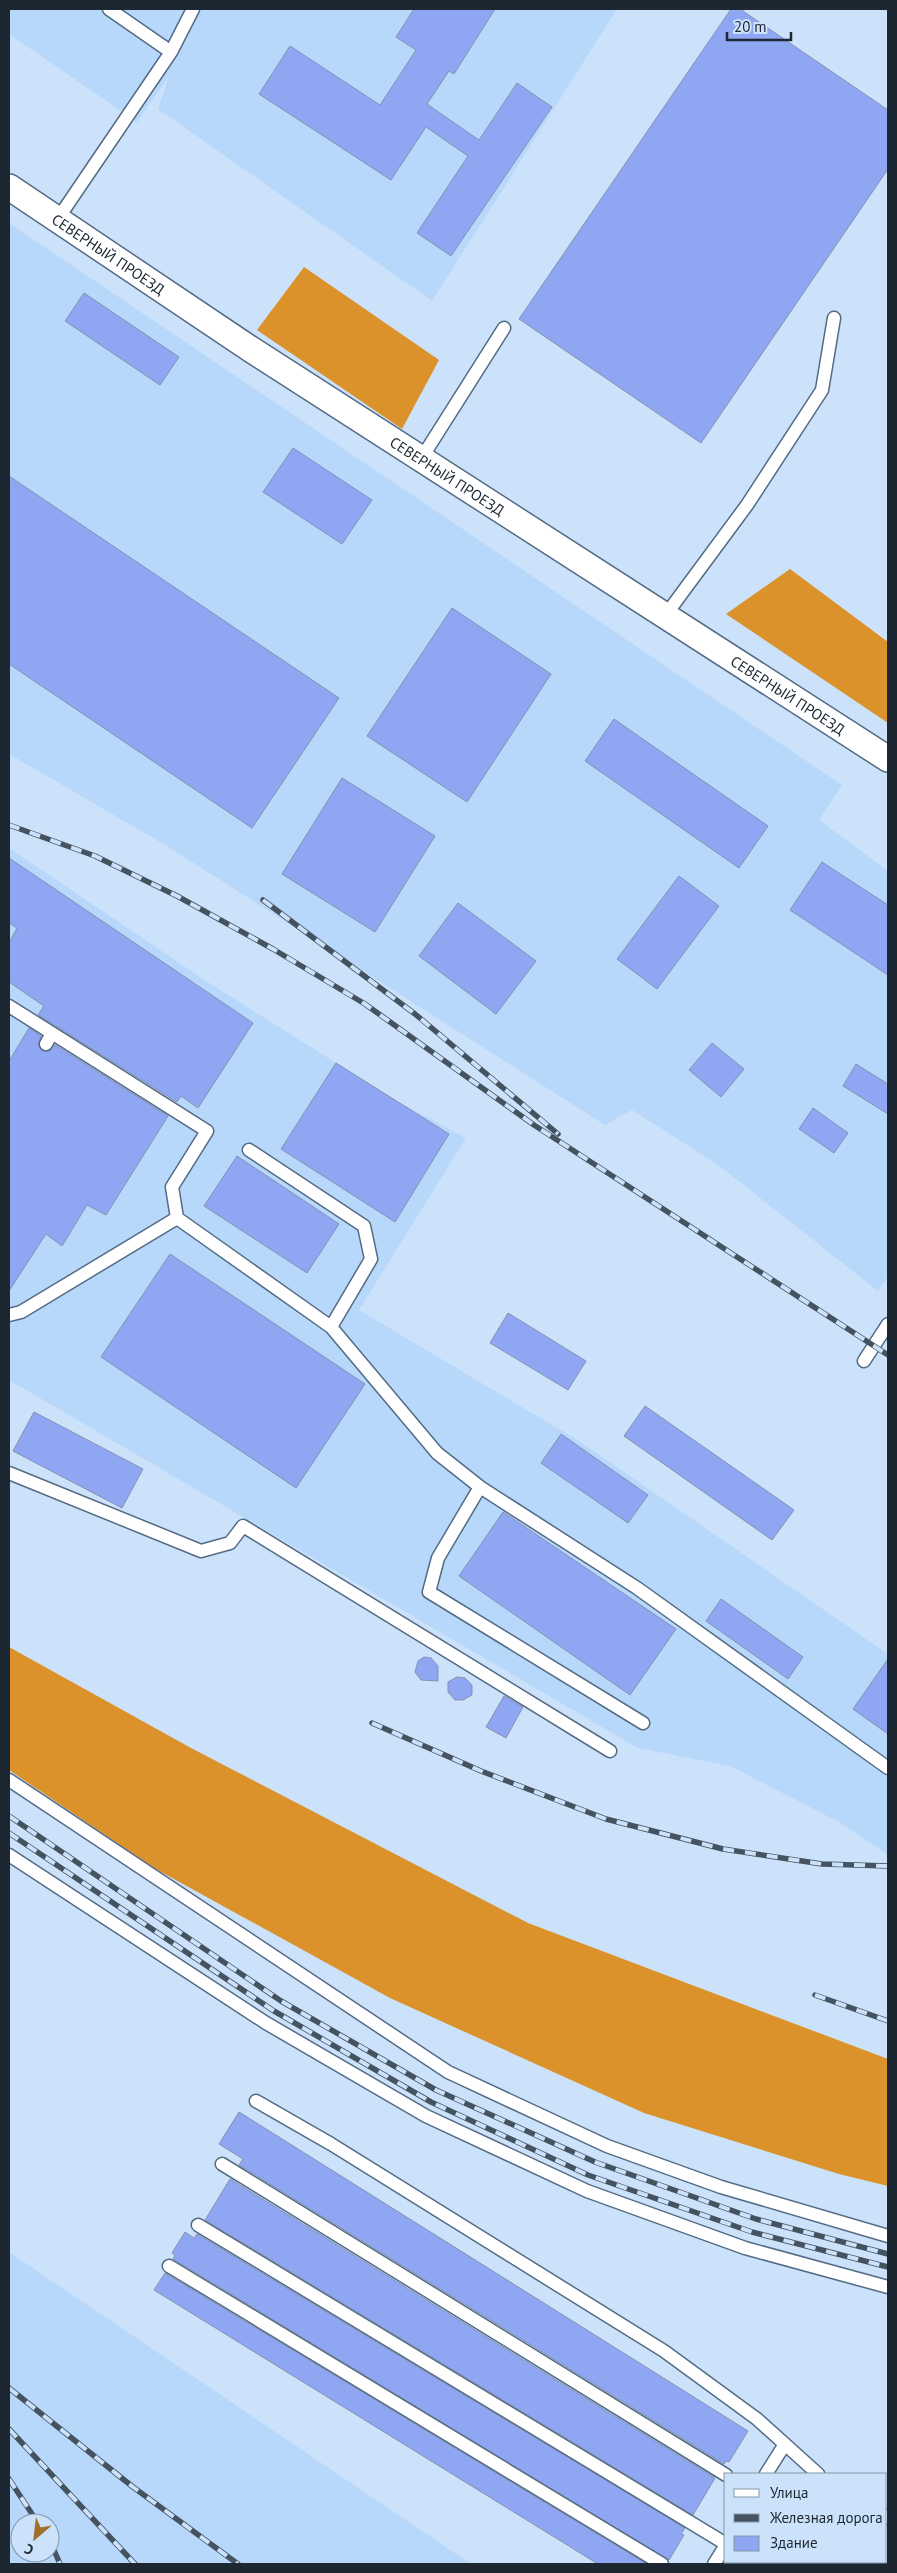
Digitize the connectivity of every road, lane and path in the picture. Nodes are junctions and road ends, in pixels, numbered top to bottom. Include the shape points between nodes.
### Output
1 (109, 9) edge
2 (193, 9) edge
3 (171, 52) junction
4 (9, 187) edge
5 (56, 220) junction
6 (834, 318) dead end
7 (504, 328) dead end
8 (421, 459) junction
9 (665, 616) junction
10 (888, 759) edge
11 (9, 1006) edge
12 (249, 1150) dead end
13 (177, 1218) junction
14 (9, 1315) edge
15 (888, 1324) edge
16 (331, 1327) junction
17 (864, 1361) dead end
18 (9, 1473) edge
19 (480, 1488) junction
20 (643, 1723) dead end
21 (610, 1751) dead end
22 (888, 1768) edge
23 (9, 1780) edge
24 (9, 1855) edge
25 (256, 2101) dead end
26 (222, 2164) dead end
27 (198, 2225) dead end
28 (888, 2236) edge
29 (168, 2266) dead end
30 (888, 2287) edge
31 (785, 2444) junction
32 (767, 2473) edge
33 (817, 2473) edge
34 (724, 2474) edge
35 (724, 2543) edge
36 (724, 2547) edge
37 (662, 2564) edge
38 (714, 2564) edge

1 - 3 lane
2 - 3 lane
3 - 5 lane
4 - 5 street, СЕВЕРНЫЙ ПРОЕЗД
5 - 8 street, СЕВЕРНЫЙ ПРОЕЗД
6 - 9 lane via 822,390 762,484
7 - 8 lane
8 - 9 street, СЕВЕРНЫЙ ПРОЕЗД
9 - 10 street, СЕВЕРНЫЙ ПРОЕЗД
11 - 13 lane via 49,1038 207,1131 172,1186
12 - 16 lane via 364,1226 372,1259
13 - 14 lane via 21,1312
13 - 16 lane
15 - 17 lane
16 - 19 lane via 437,1453
18 - 21 lane via 201,1551 230,1543 243,1526
19 - 20 lane via 438,1558 429,1592
19 - 22 lane via 637,1588
23 - 28 lane via 448,2072 607,2146 722,2187
24 - 30 lane via 266,2023 426,2116 587,2191 745,2248
25 - 31 lane via 331,2144 664,2351 757,2419
26 - 34 lane
27 - 35 lane
29 - 37 lane
31 - 32 lane
31 - 33 lane
36 - 38 lane

